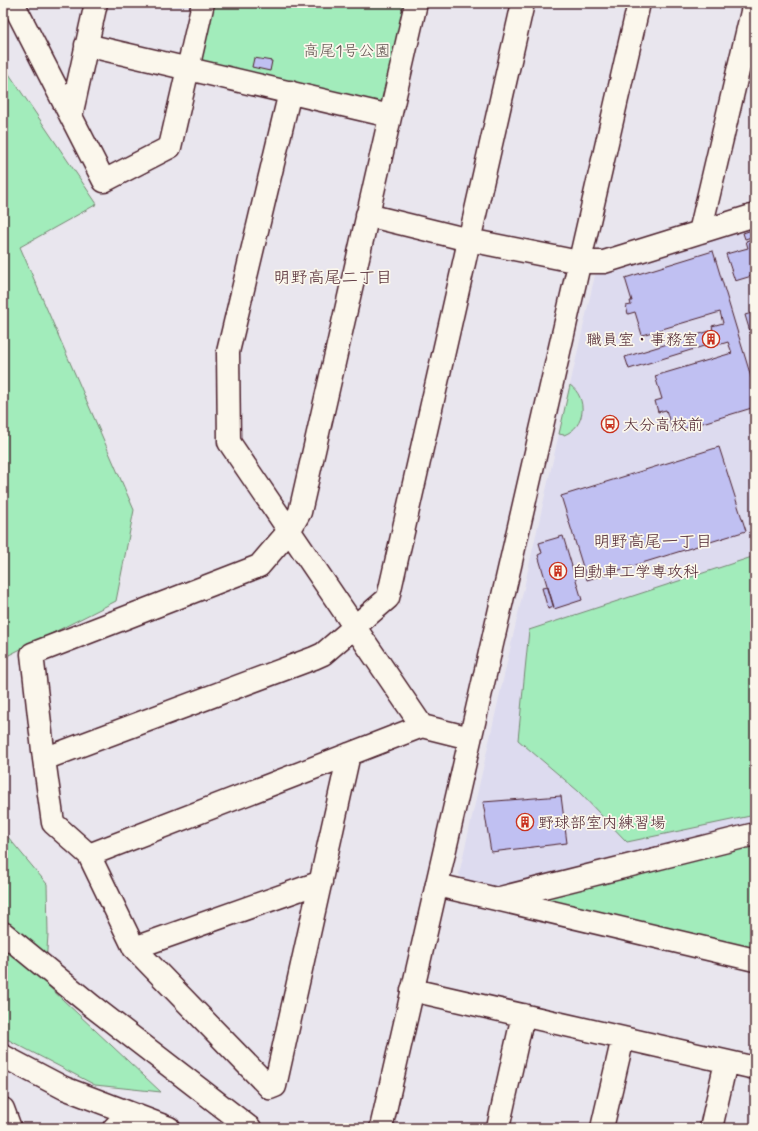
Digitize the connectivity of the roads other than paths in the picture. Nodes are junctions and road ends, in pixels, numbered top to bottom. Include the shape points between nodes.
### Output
1 (13, 3) edge
2 (96, 3) edge
3 (204, 3) edge
4 (416, 3) edge
5 (523, 3) edge
6 (639, 3) edge
7 (754, 3) edge
8 (86, 45) junction
9 (188, 69) junction
10 (290, 92) junction
11 (71, 116) junction
12 (390, 116) junction
13 (368, 215) junction
14 (755, 215) edge
15 (700, 232) junction
16 (469, 240) junction
17 (579, 262) junction
18 (289, 531) junction
19 (354, 627) junction
20 (422, 726) junction
21 (470, 738) junction
22 (349, 754) junction
23 (44, 759) junction
24 (755, 834) edge
25 (89, 855) junction
26 (321, 882) junction
27 (437, 885) junction
28 (497, 899) junction
29 (3, 932) edge
30 (134, 948) junction
31 (755, 960) edge
32 (412, 990) junction
33 (523, 1016) junction
34 (623, 1038) junction
35 (3, 1056) edge
36 (726, 1062) junction
37 (755, 1068) edge
38 (3, 1109) edge
39 (129, 1113) junction
40 (10, 1128) edge
41 (114, 1128) edge
42 (169, 1128) edge
43 (250, 1128) edge
44 (381, 1128) edge
45 (498, 1128) edge
46 (602, 1128) edge
47 (711, 1128) edge

1 - 11 street
2 - 8 street
3 - 9 street
4 - 12 street
5 - 16 street
6 - 17 street
7 - 15 street
8 - 9 street
8 - 11 street
9 - 10 street
9 - 11 street via 170,148 104,181
10 - 12 street
10 - 18 street via 228,352 229,442
12 - 13 street
13 - 16 street
13 - 18 street via 300,512
14 - 15 street
15 - 17 street via 604,262
16 - 17 street
16 - 19 street via 388,598
17 - 21 street
18 - 19 street
18 - 23 street via 259,566 32,654
19 - 20 street
19 - 23 street via 314,658
20 - 21 street
20 - 22 street
21 - 27 street
22 - 25 street
22 - 26 street
23 - 25 street via 53,823
24 - 28 street
25 - 30 street
26 - 30 street
26 - 30 street via 275,1086 270,1088
27 - 28 street
27 - 32 street
28 - 31 street
29 - 43 street via 92,1006
32 - 33 street
32 - 44 street
33 - 34 street
33 - 45 street
34 - 36 street
34 - 46 street
35 - 39 street via 64,1088
36 - 37 street
36 - 47 street
38 - 40 street
39 - 41 street
39 - 42 street

